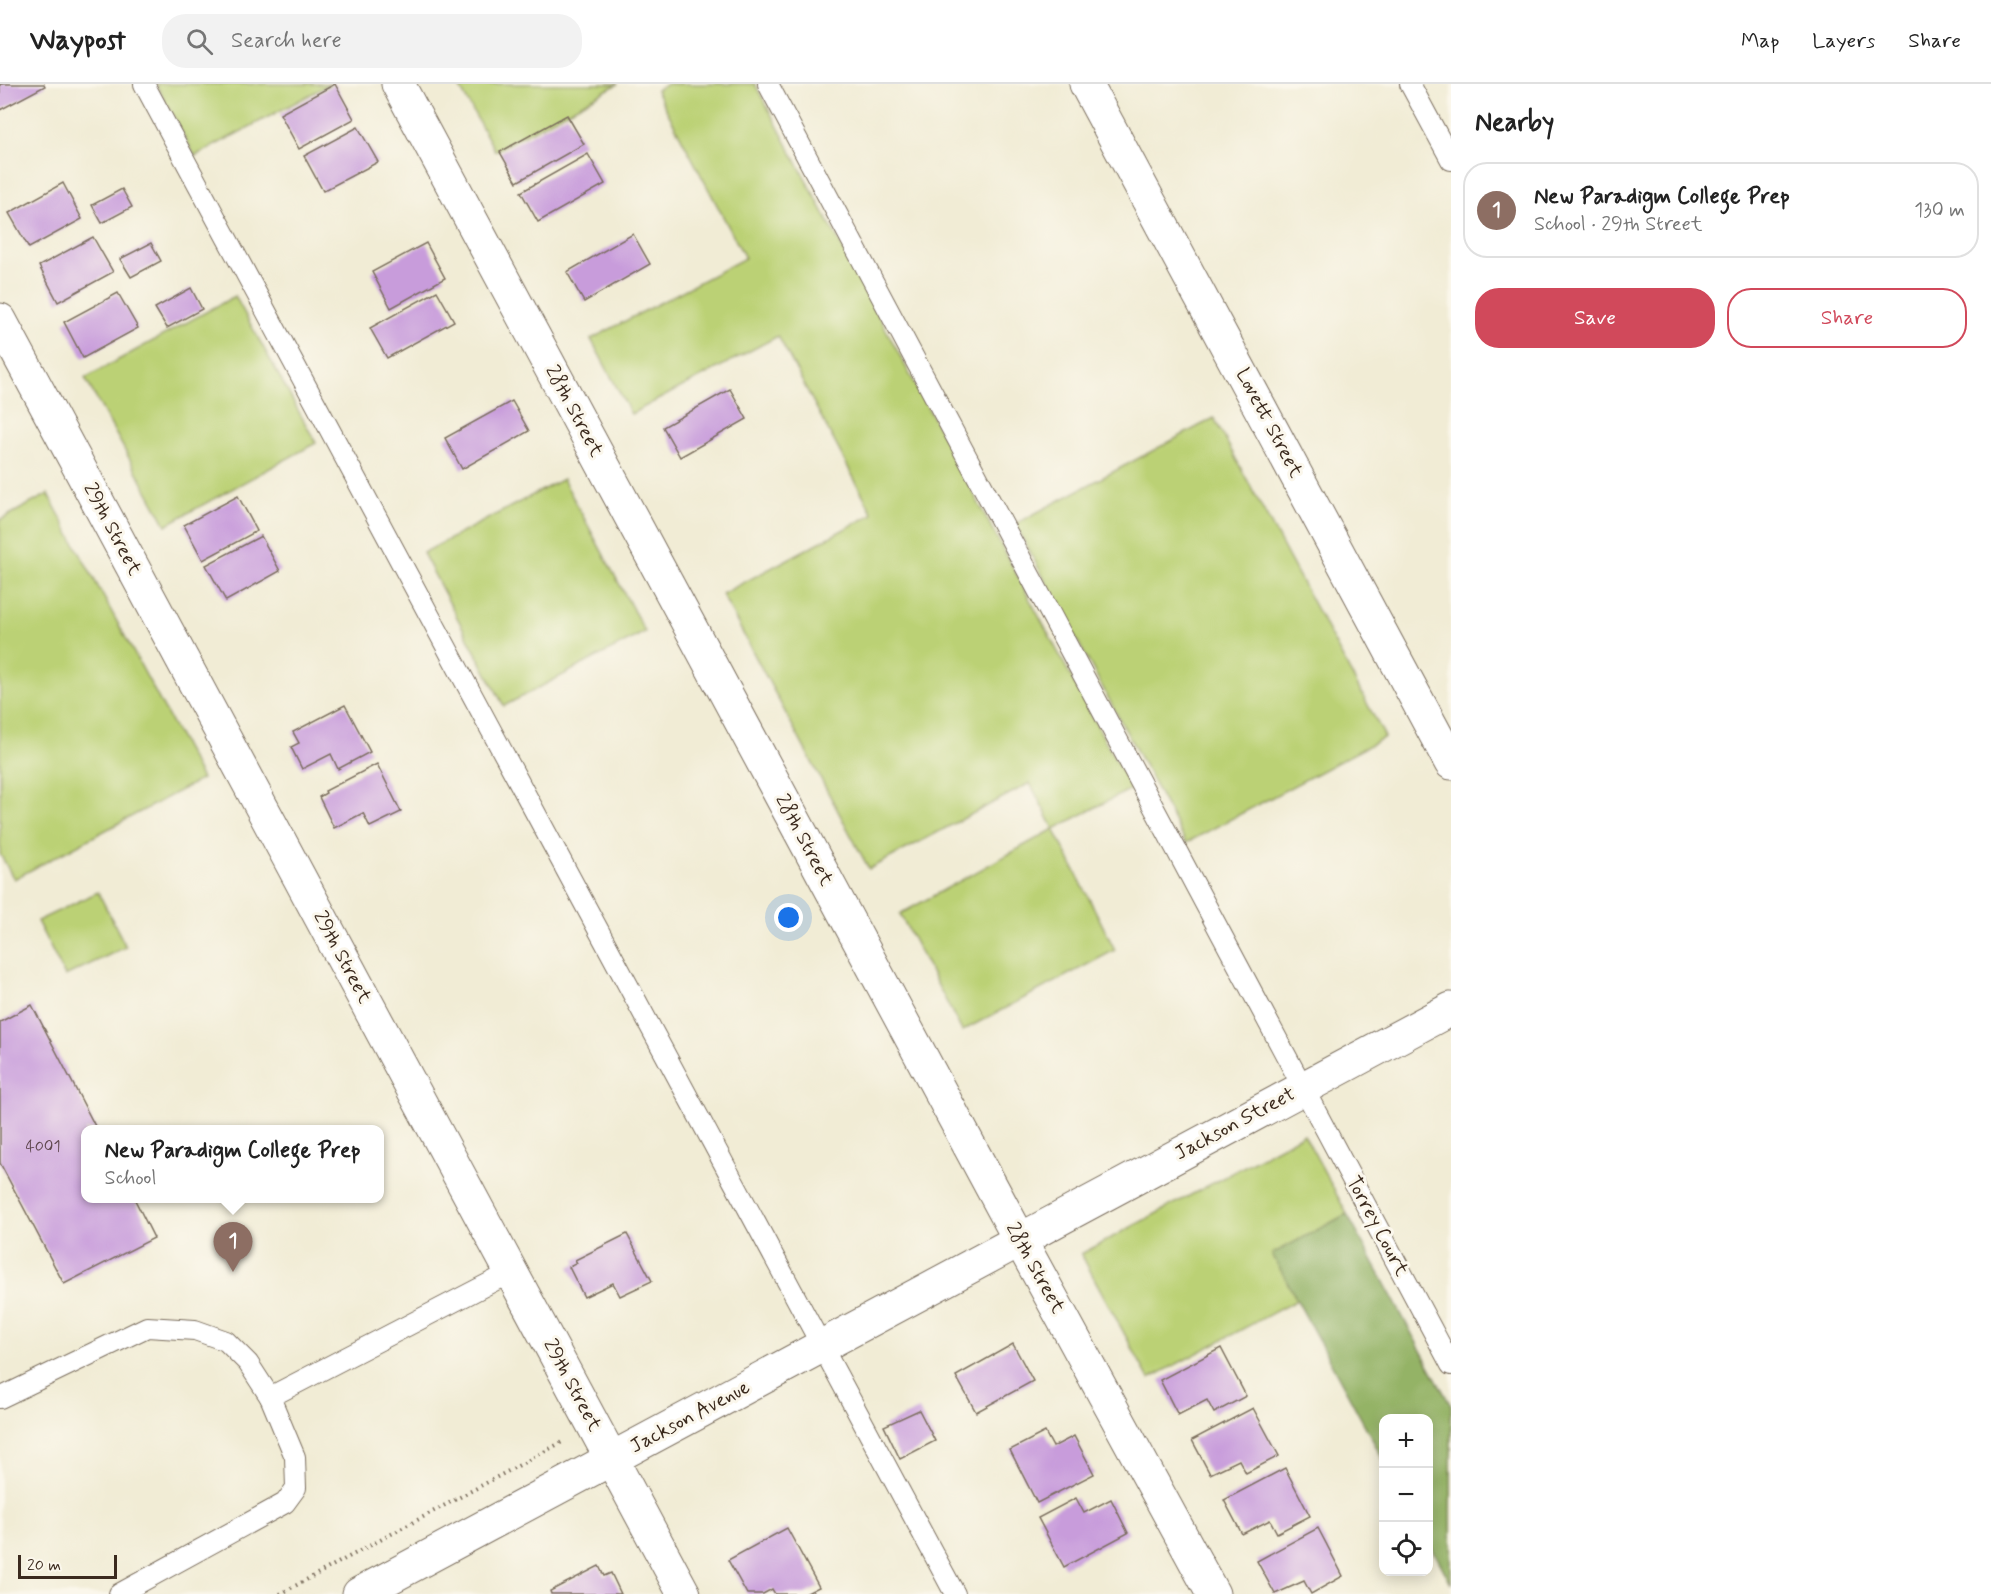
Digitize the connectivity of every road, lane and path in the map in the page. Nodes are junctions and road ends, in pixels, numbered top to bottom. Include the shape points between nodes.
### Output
1 (144, 84) edge
2 (398, 84) edge
3 (768, 84) edge
4 (1086, 84) edge
5 (1410, 84) edge
6 (1451, 160) edge
7 (0, 320) edge
8 (1451, 763) edge
9 (1451, 1009) edge
10 (1303, 1088) junction
11 (1020, 1240) junction
12 (512, 1272) junction
13 (821, 1347) junction
14 (1451, 1365) edge
15 (270, 1397) junction
16 (0, 1398) edge
17 (567, 1439) dead end
18 (612, 1459) junction
19 (370, 1592) edge
20 (119, 1594) edge
21 (280, 1594) edge
22 (684, 1594) edge
23 (955, 1594) edge
24 (1213, 1594) edge

1 - 13 lane
2 - 11 street, 28th Street
3 - 10 lane, Torrey Court
4 - 8 street, Lovett Street
5 - 6 lane
7 - 12 street, 29th Street
9 - 10 street, Jackson Street
10 - 11 street, Jackson Street
10 - 14 lane, Torrey Court
11 - 13 street, Jackson Avenue
11 - 24 street, 28th Street
12 - 15 lane
12 - 18 street, 29th Street
13 - 18 street, Jackson Avenue
13 - 23 lane
15 - 16 lane via 248,1364 226,1341 195,1330 147,1327
15 - 20 lane via 295,1457 296,1488 285,1503
17 - 21 path
18 - 19 street, Jackson Avenue
18 - 22 street, 29th Street

